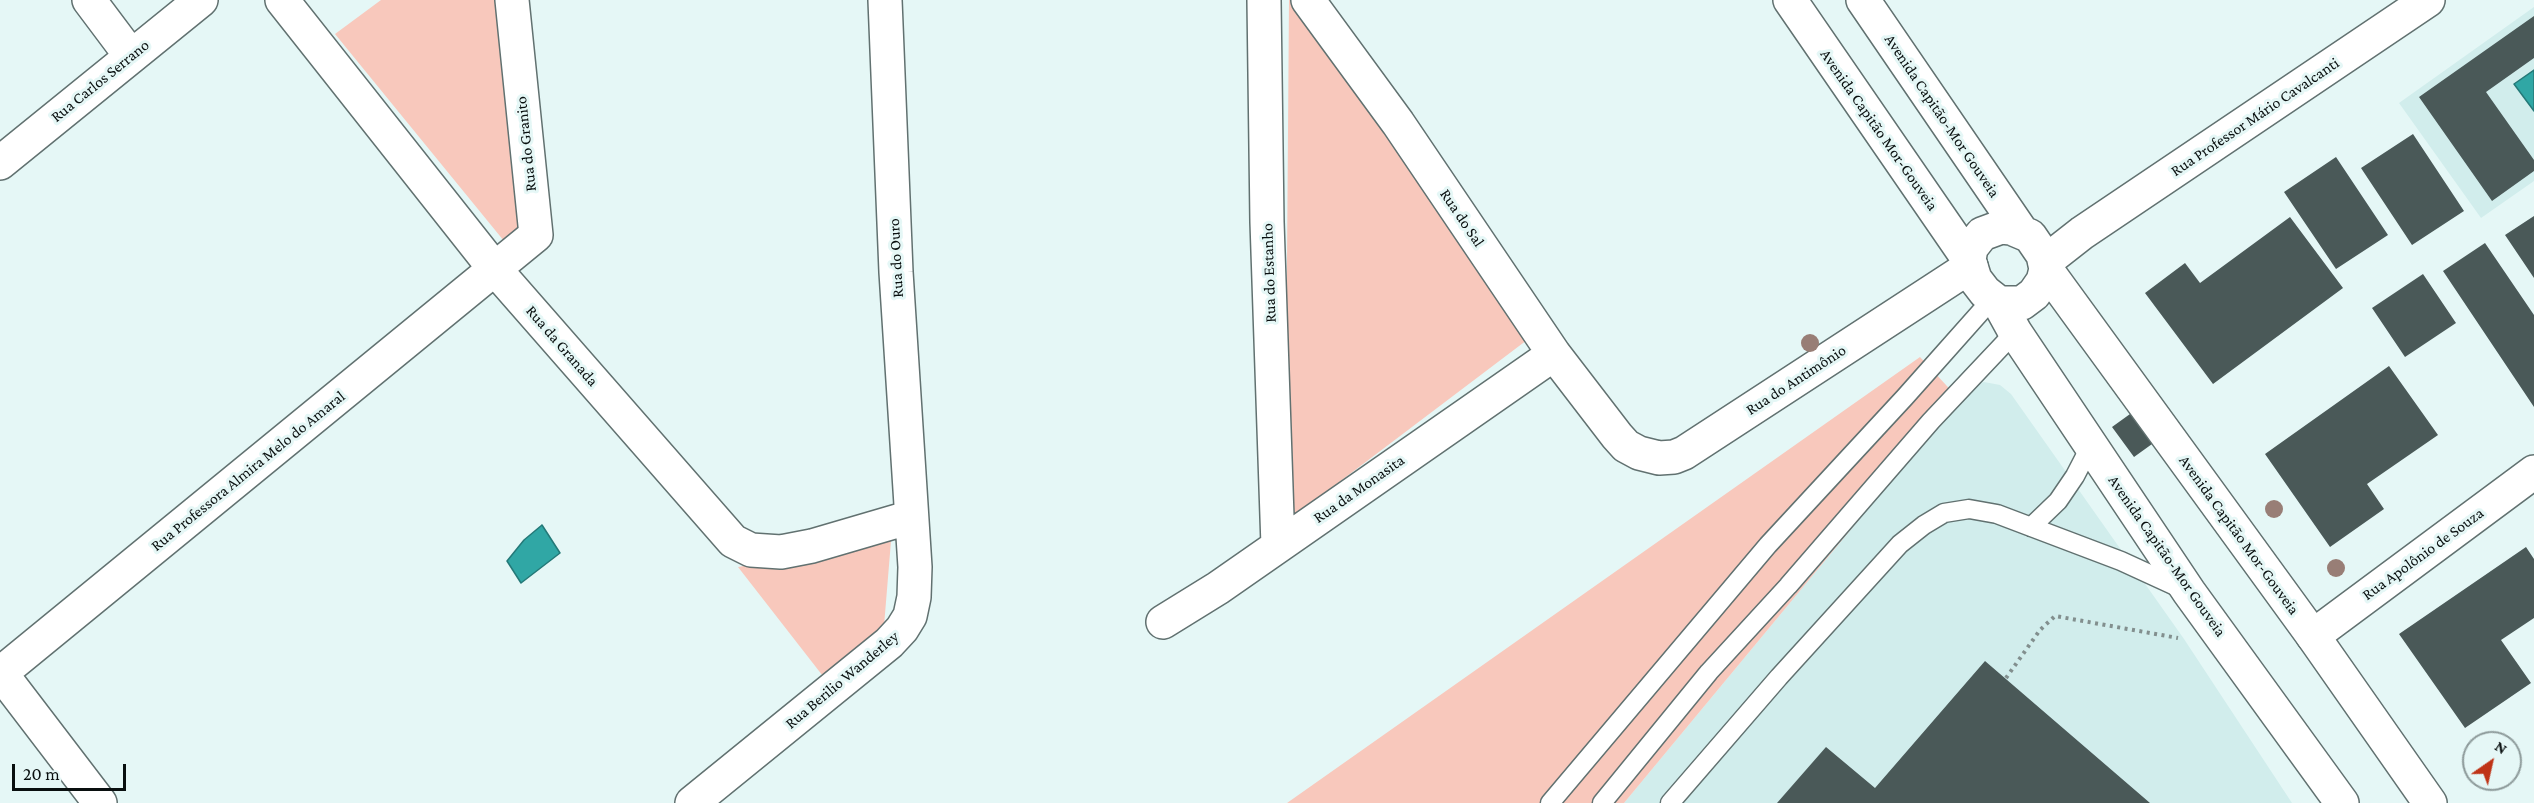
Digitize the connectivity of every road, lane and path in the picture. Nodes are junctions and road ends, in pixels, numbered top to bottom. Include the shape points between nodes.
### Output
1 (89, 0) edge
2 (201, 0) edge
3 (282, 0) edge
4 (512, 0) edge
5 (885, 0) edge
6 (1264, 0) edge
7 (1308, 0) edge
8 (1790, 0) edge
9 (1863, 0) edge
10 (2428, 0) edge
11 (131, 56) junction
12 (0, 163) edge
13 (2036, 250) junction
14 (1970, 263) junction
15 (494, 268) junction
16 (1996, 301) junction
17 (2015, 332) junction
18 (1554, 354) junction
19 (1617, 436) joint
20 (2091, 445) junction
21 (2534, 472) edge
22 (911, 517) junction
23 (2031, 527) junction
24 (1278, 546) junction
25 (2189, 592) junction
26 (1163, 622) dead end
27 (2313, 636) junction
28 (2184, 639) dead end
29 (1, 673) edge
30 (2006, 678) dead end
31 (100, 803) edge
32 (692, 803) edge
33 (1550, 803) edge
34 (1602, 803) edge
35 (1670, 803) edge
36 (2342, 803) edge
37 (2430, 803) edge

1 - 11 street
2 - 11 street, Rua Carlos Serrano
3 - 15 street, Rua da Granada
4 - 15 street, Rua do Granito via 536,235
5 - 22 street, Rua do Ouro
6 - 24 street, Rua do Estanho
7 - 18 street, Rua do Sal via 1398,123
8 - 14 street, Avenida Capitão Mor-Gouveia
9 - 13 street, Avenida Capitão-Mor Gouveia
10 - 13 street, Rua Professor Mário Cavalcanti via 2082,233
11 - 12 street, Rua Carlos Serrano
13 - 14 street via 2001,227 1982,234 1971,248
13 - 16 street via 2043,281 2034,294 2022,303
13 - 27 street, Avenida Capitão Mor-Gouveia
14 - 16 street via 1975,279
14 - 19 street, Rua do Antimônio via 1684,453 1667,458 1647,456 1632,450
15 - 22 street, Rua da Granada via 720,530 738,544 781,552
15 - 29 street, Rua Professora Almira Melo do Amaral
16 - 17 street, Avenida Capitão-Mor Gouveia
16 - 33 lane via 1768,545
17 - 20 street, Avenida Capitão-Mor Gouveia
17 - 34 lane via 1709,672
18 - 19 street, Rua do Sal
18 - 24 street, Rua da Monasita
20 - 23 lane via 2058,501
20 - 25 street, Avenida Capitão-Mor Gouveia
21 - 27 street, Rua Apolônio de Souza
22 - 32 street, Rua Berilio Wanderley via 914,597 902,629
23 - 25 lane
23 - 35 lane via 1997,514 1969,509 1944,513 1924,525 1900,544 1803,650
24 - 26 street, Rua da Monasita
25 - 36 street, Avenida Capitão-Mor Gouveia
27 - 37 street, Avenida Capitão Mor-Gouveia
28 - 30 path via 2055,616 2040,630
29 - 31 street

